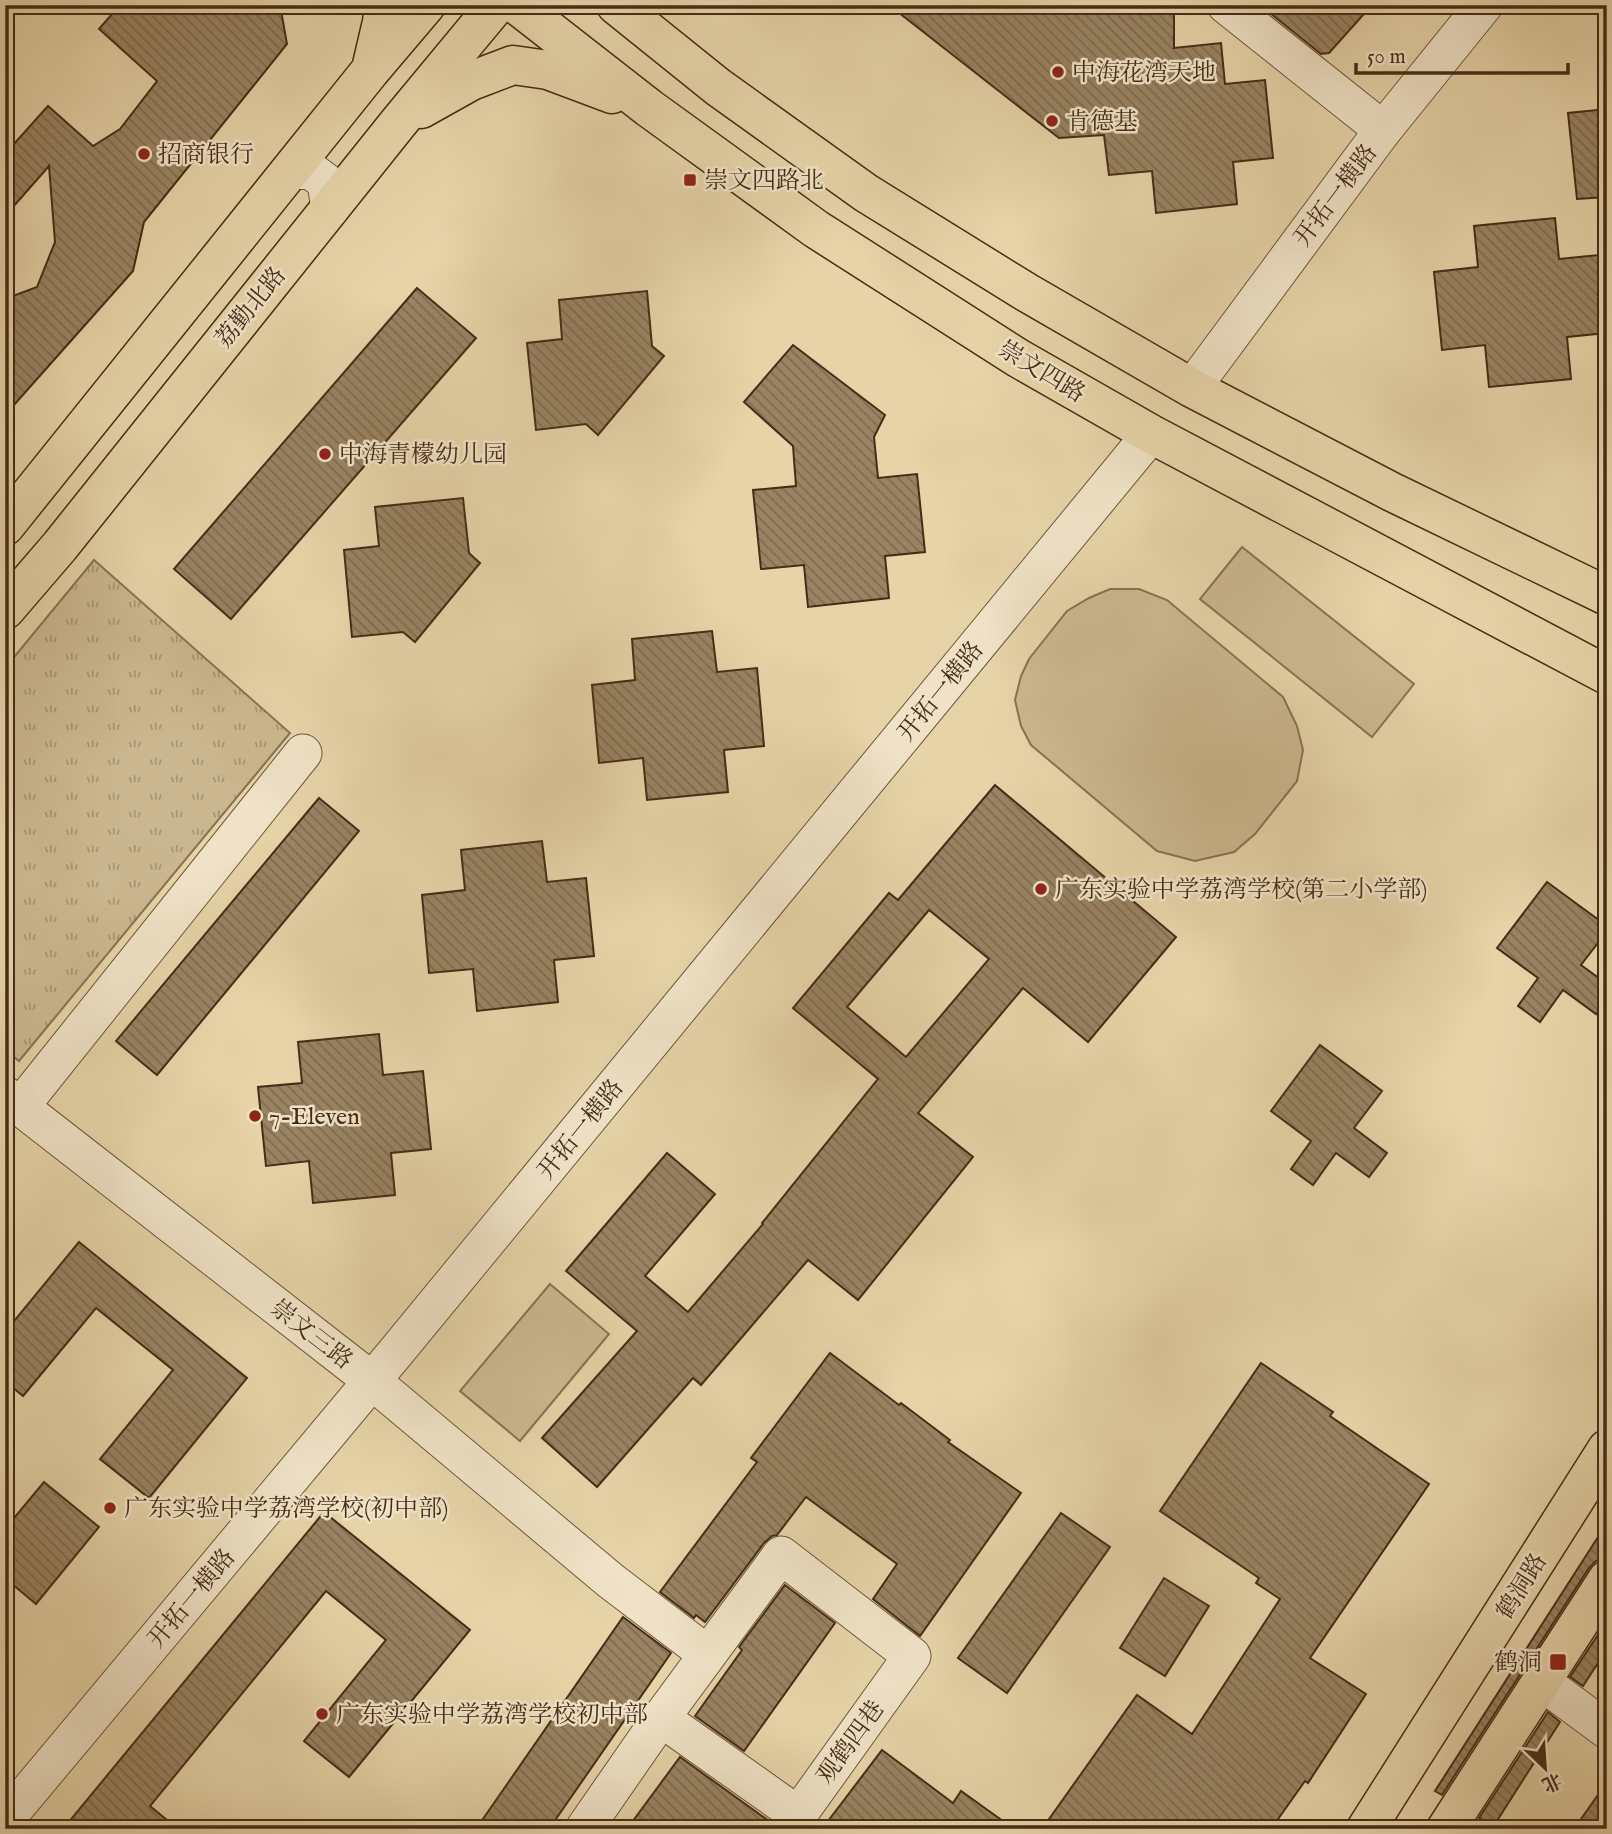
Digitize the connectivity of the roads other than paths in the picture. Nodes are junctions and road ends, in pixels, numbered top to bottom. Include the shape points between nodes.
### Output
1 (384, 5) edge
2 (426, 5) edge
3 (496, 5) edge
4 (517, 5) edge
5 (616, 5) edge
6 (1226, 5) edge
7 (1484, 5) edge
8 (642, 20) edge
9 (370, 71) junction
10 (718, 87) junction
11 (649, 108) junction
12 (399, 122) junction
13 (1383, 131) junction
14 (685, 134) junction
15 (290, 171) junction
16 (330, 209) junction
17 (1192, 388) junction
18 (1151, 434) junction
19 (5, 526) edge
20 (1607, 596) edge
21 (5, 610) edge
22 (1607, 675) edge
23 (303, 752) dead end
24 (13, 1101) edge
25 (371, 1380) junction
26 (1607, 1449) edge
27 (1607, 1580) edge
28 (708, 1654) junction
29 (1542, 1682) junction
30 (661, 1718) junction
31 (1607, 1730) edge
32 (5, 1820) edge
33 (793, 1822) edge
34 (584, 1829) edge
35 (1366, 1829) edge
36 (1446, 1829) edge

1 - 9 main road
2 - 9 main road
3 - 12 main road, 荔勤北路
4 - 11 main road, 崇文四路
5 - 8 main road
6 - 13 street
7 - 13 street, 开拓一横路
8 - 10 main road
9 - 15 main road
10 - 14 main road via 689,93 678,111
10 - 17 main road via 866,193
11 - 12 main road via 548,70 513,65 471,81
11 - 14 main road, 崇文四路
12 - 16 main road, 荔勤北路
13 - 17 street, 开拓一横路
14 - 18 main road, 崇文四路 via 816,229 1018,358
15 - 16 street via 310,170 326,182
15 - 19 main road
16 - 21 main road, 荔勤北路
17 - 20 main road
18 - 22 main road, 崇文四路
18 - 25 street, 开拓一横路
23 - 24 street
24 - 25 street, 崇文三路
25 - 28 street, 崇文三路 via 611,1581
25 - 32 street, 开拓一横路
26 - 35 main road, 鹤洞路
27 - 29 main road
28 - 30 street
28 - 33 street, 观鹤四巷 via 781,1555 912,1656
29 - 31 street
29 - 36 main road
30 - 33 street
30 - 34 street

